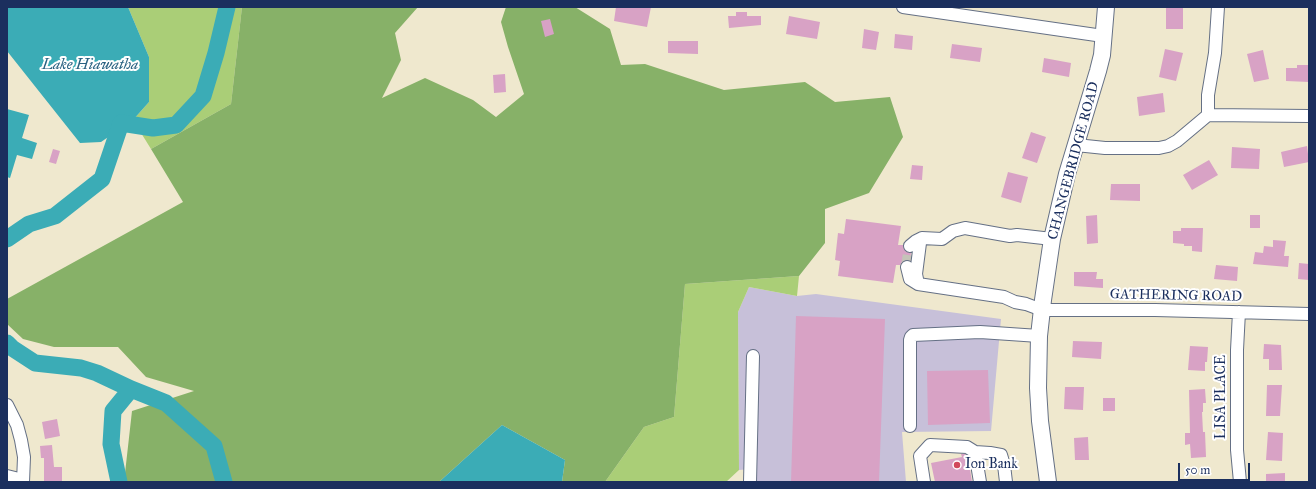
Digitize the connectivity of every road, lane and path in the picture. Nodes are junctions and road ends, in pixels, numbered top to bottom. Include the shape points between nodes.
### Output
1 (903, 7) edge
2 (1106, 7) edge
3 (1218, 7) edge
4 (1103, 36) junction
5 (1208, 115) junction
6 (1309, 116) edge
7 (1076, 145) junction
8 (922, 238) junction
9 (1052, 243) junction
10 (910, 246) dead end
11 (908, 267) tunnel mouth
12 (918, 284) junction
13 (1042, 310) junction
14 (1239, 312) junction
15 (1309, 314) edge
16 (1040, 336) junction
17 (753, 356) dead end
18 (7, 405) edge
19 (910, 426) dead end
20 (975, 452) junction
21 (7, 476) edge
22 (23, 481) edge
23 (750, 482) edge
24 (924, 482) edge
25 (980, 482) edge
26 (1006, 482) edge
27 (1048, 482) edge
28 (1240, 482) edge

1 - 4 street
2 - 4 main road, CHANGEBRIDGE ROAD
3 - 5 street
4 - 7 main road, CHANGEBRIDGE ROAD via 1102,55
5 - 6 street
5 - 7 street via 1178,141 1168,146 1105,148
7 - 9 main road, CHANGEBRIDGE ROAD
8 - 9 street via 942,239 953,231 964,228 1017,235
8 - 10 street
8 - 12 street via 916,274
9 - 13 main road, CHANGEBRIDGE ROAD
11 - 12 street via 910,279
12 - 13 street, GATHERING ROAD via 1004,297
13 - 14 street, GATHERING ROAD
13 - 16 main road, CHANGEBRIDGE ROAD
14 - 15 street, GATHERING ROAD
14 - 28 street, LISA PLACE via 1237,450
16 - 19 street via 980,332 913,335 910,340
16 - 27 main road, CHANGEBRIDGE ROAD via 1038,388
17 - 23 street
18 - 22 street via 21,440 24,457
20 - 24 street via 967,447 930,445 920,456
20 - 25 street
20 - 26 street via 1001,455
21 - 22 street

